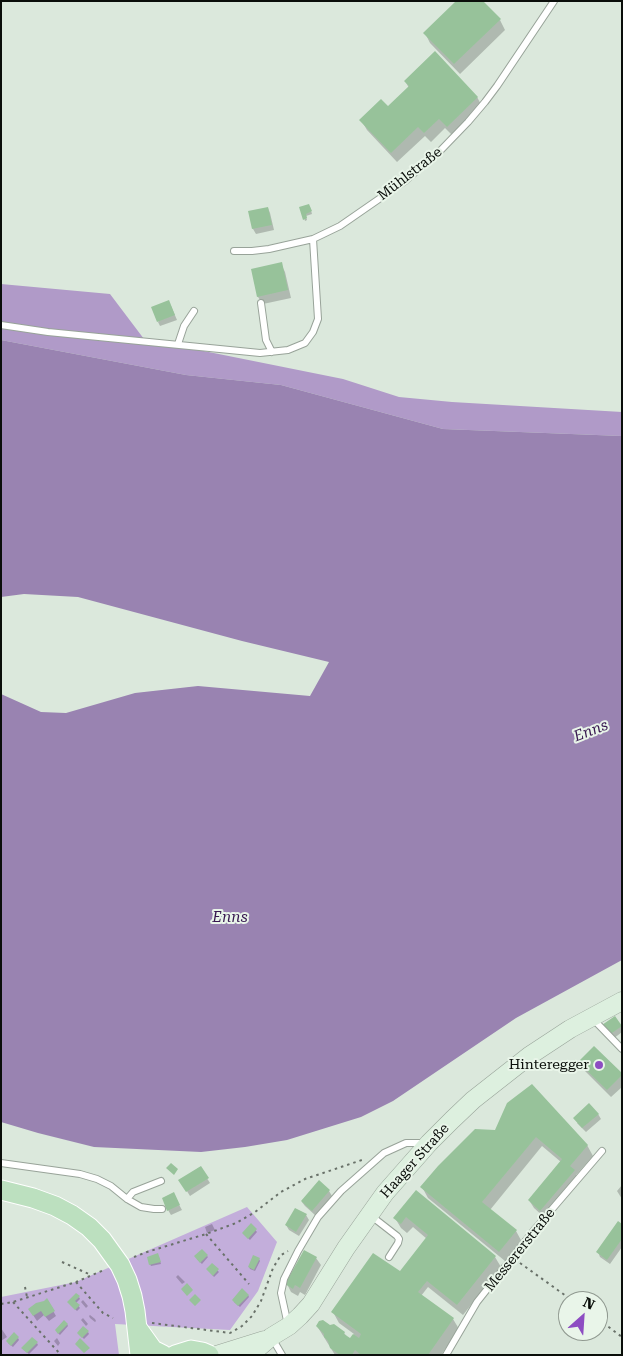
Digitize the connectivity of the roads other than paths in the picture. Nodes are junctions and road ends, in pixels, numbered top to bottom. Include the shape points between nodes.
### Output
1 (554, 1) edge
2 (313, 239) junction
3 (234, 251) dead end
4 (261, 303) dead end
5 (194, 312) dead end
6 (1, 325) edge
7 (178, 344) junction
8 (272, 352) junction
9 (622, 1001) edge
10 (592, 1017) junction
11 (622, 1049) edge
12 (429, 1143) junction
13 (602, 1151) dead end
14 (1, 1164) edge
15 (162, 1181) dead end
16 (1, 1190) edge
17 (127, 1199) junction
18 (162, 1209) dead end
19 (369, 1215) junction
20 (389, 1257) dead end
21 (145, 1326) junction
22 (289, 1326) junction
23 (271, 1337) junction
24 (140, 1355) edge
25 (163, 1355) edge
26 (174, 1355) edge
27 (209, 1355) edge
28 (216, 1355) edge
29 (250, 1355) edge
30 (282, 1355) edge
31 (446, 1355) edge

1 - 2 lane, Mühlstraße via 493,91 440,151 406,181 340,226
2 - 3 lane, Mühlstraße via 269,249
2 - 8 lane via 318,319 305,343
4 - 8 lane via 266,340
5 - 7 lane via 184,326
6 - 7 lane
7 - 8 lane
9 - 10 street, Haager Straße
10 - 11 lane
10 - 12 street, Haager Straße via 551,1041 498,1079
12 - 19 street, Haager Straße
12 - 22 lane via 406,1143 384,1153 341,1191 318,1217 281,1287
13 - 31 lane, Messererstraße via 477,1302
14 - 17 lane via 80,1174 111,1186
15 - 17 lane via 133,1192
16 - 21 main road via 55,1206 90,1227 120,1265
17 - 18 lane via 141,1207
19 - 20 lane via 399,1239
19 - 22 street, Haager Straße via 311,1304
21 - 24 main road
21 - 25 main road via 153,1350
22 - 23 street, Haager Straße
23 - 28 street, Haager Straße
23 - 29 street, Haager Straße
23 - 30 lane
26 - 27 main road via 191,1350

